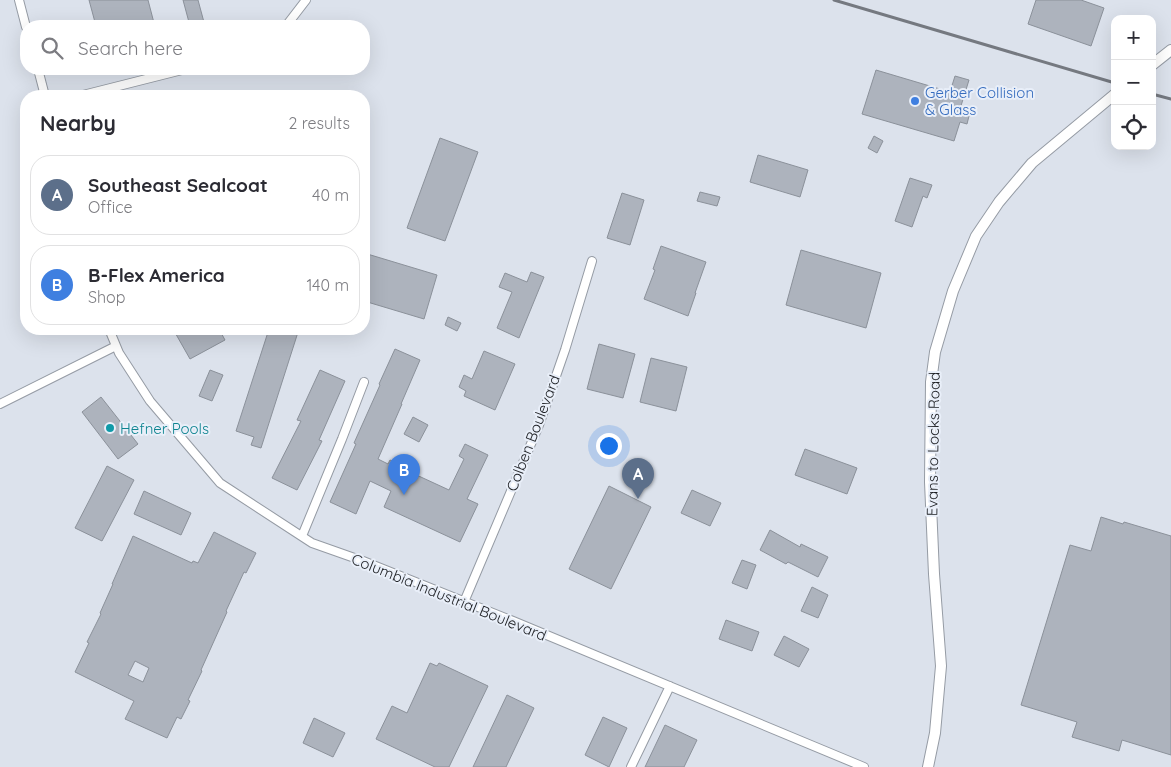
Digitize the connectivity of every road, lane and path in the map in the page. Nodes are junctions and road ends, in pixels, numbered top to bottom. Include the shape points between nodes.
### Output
1 (19, 0) edge
2 (306, 0) edge
3 (24, 20) edge
4 (291, 20) edge
5 (1171, 50) edge
6 (1156, 62) edge
7 (40, 75) edge
8 (162, 75) edge
9 (43, 90) edge
10 (103, 90) edge
11 (1111, 97) edge
12 (592, 261) dead end
13 (111, 335) edge
14 (116, 346) junction
15 (364, 382) dead end
16 (0, 404) edge
17 (302, 536) junction
18 (464, 602) junction
19 (670, 686) junction
20 (630, 767) edge
21 (864, 767) edge
22 (928, 767) edge

1 - 3 street
2 - 4 street
5 - 6 street
7 - 9 street
8 - 10 street
11 - 22 street, Evans to Locks Road via 1032,163 999,202 976,236 953,291 935,352 931,382 930,482 941,666 935,733
12 - 18 street, Colben Boulevard via 538,426
13 - 14 street, Columbia Industrial Boulevard
14 - 16 street
14 - 17 street, Columbia Industrial Boulevard via 150,402 220,483
15 - 17 street
17 - 18 street, Columbia Industrial Boulevard via 312,543
18 - 19 street, Columbia Industrial Boulevard
19 - 20 street
19 - 21 street, Columbia Industrial Boulevard

